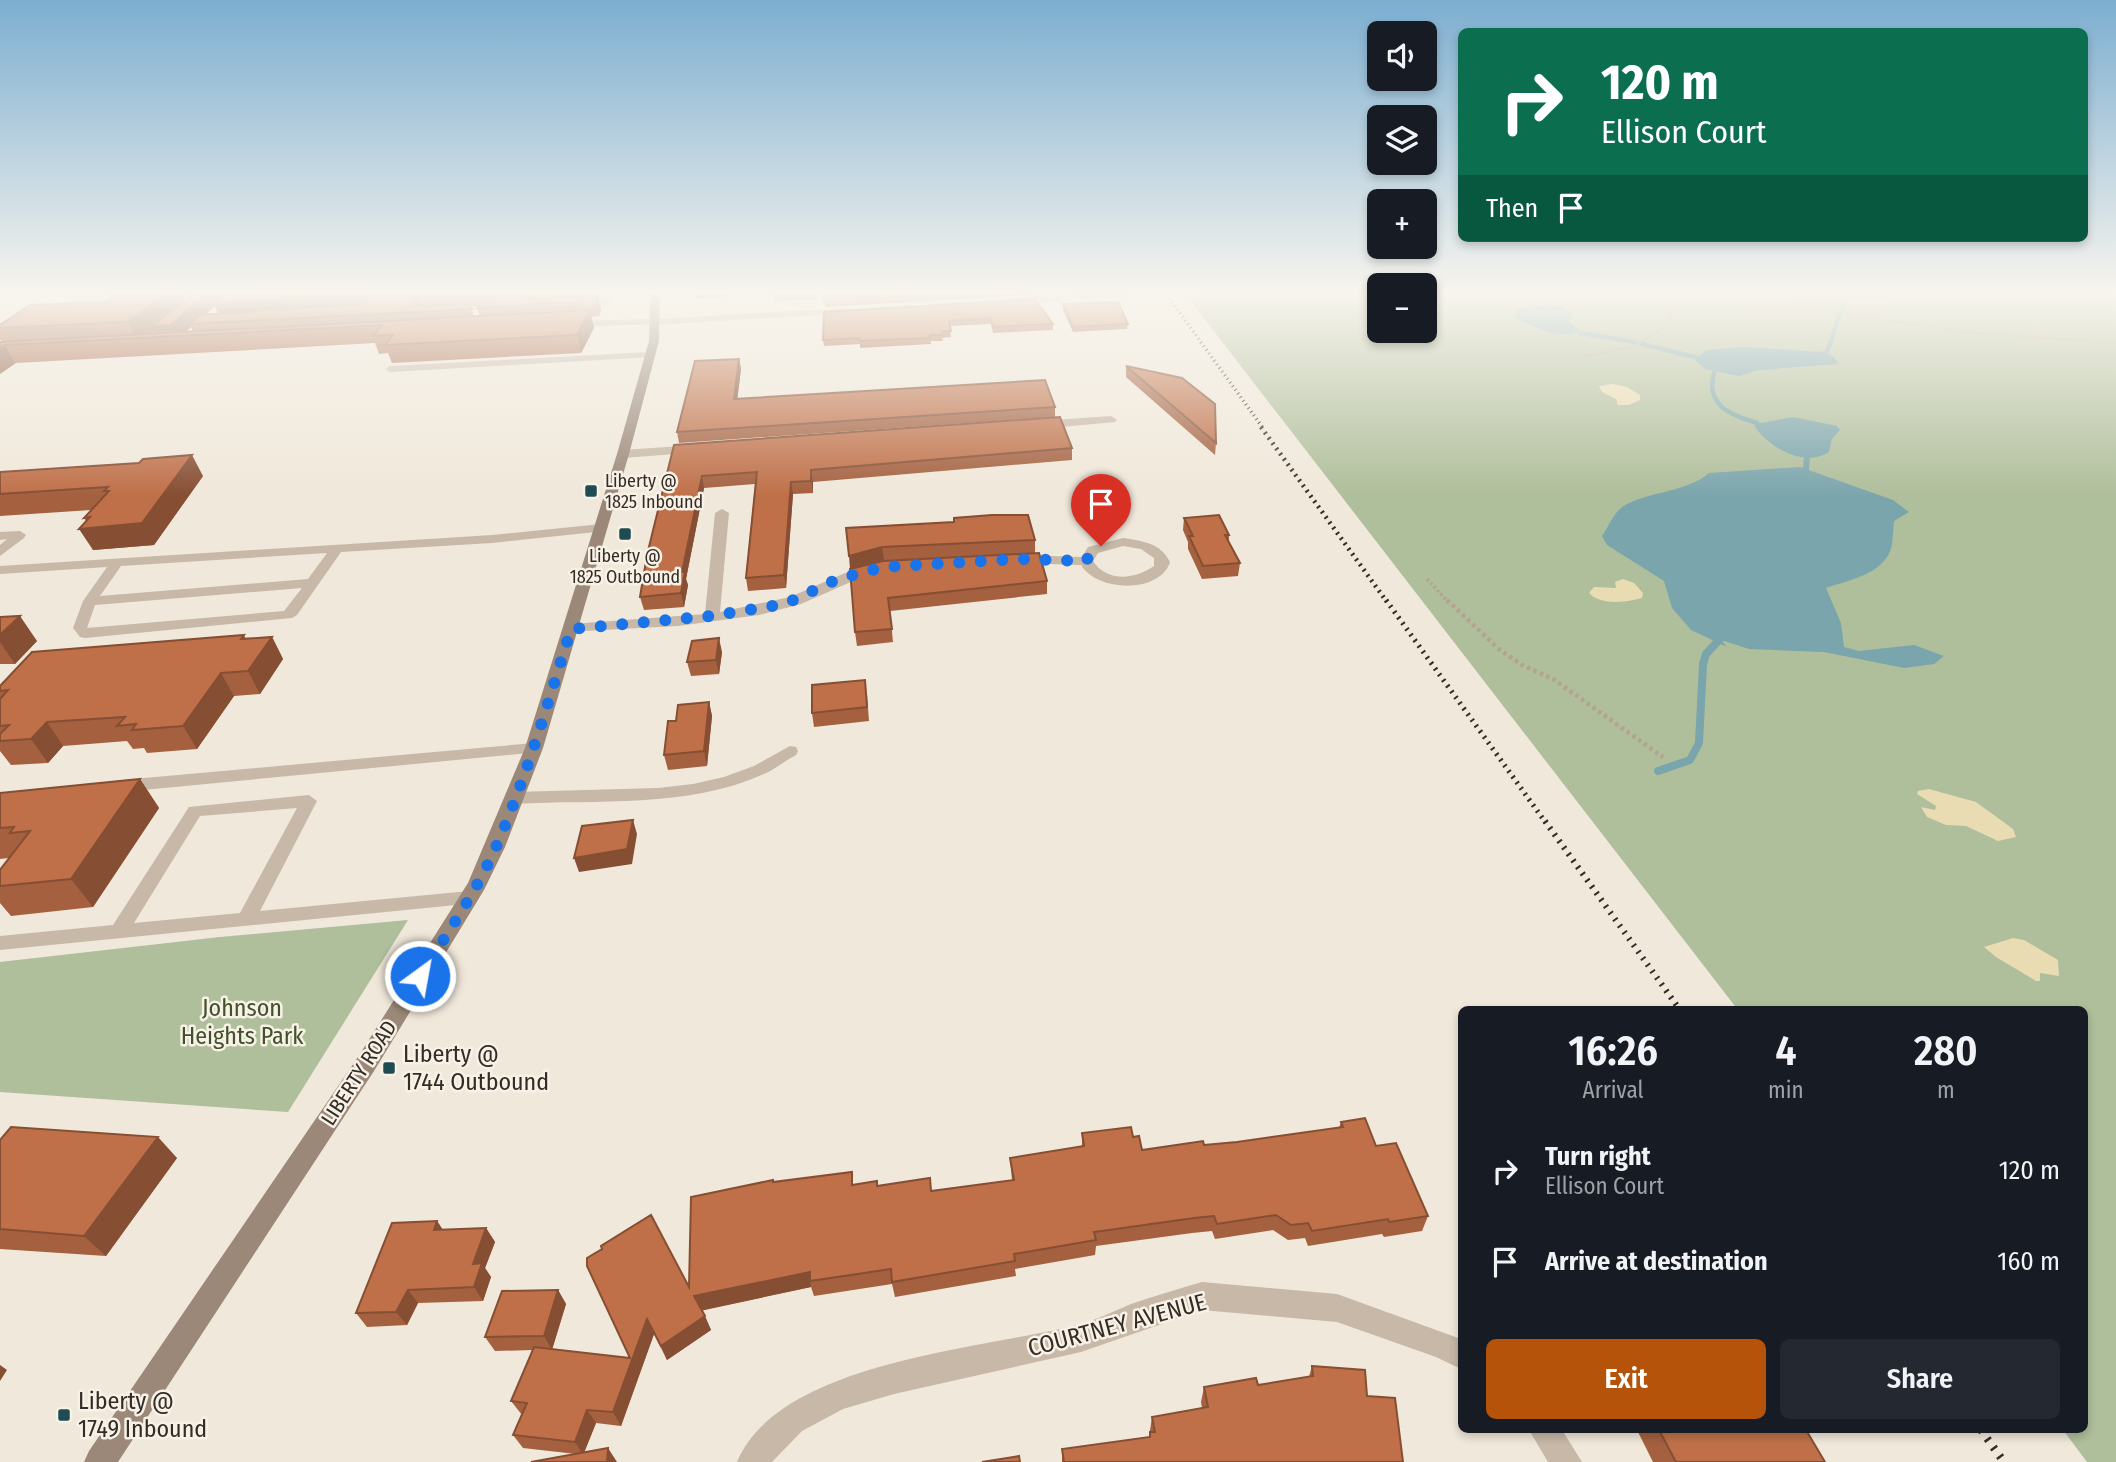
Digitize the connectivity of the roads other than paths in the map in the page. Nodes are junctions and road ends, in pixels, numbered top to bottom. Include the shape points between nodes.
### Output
1 (572, 359) edge
2 (649, 359) edge
3 (390, 369) edge
4 (1111, 420) dead end
5 (1027, 426) edge
6 (707, 448) edge
7 (623, 454) junction
8 (722, 513) dead end
9 (601, 528) junction
10 (0, 536) edge
11 (338, 547) junction
12 (0, 552) edge
13 (998, 561) edge
14 (1086, 561) junction
15 (117, 562) junction
16 (884, 567) edge
17 (0, 570) edge
18 (312, 583) junction
19 (90, 601) junction
20 (712, 616) junction
21 (571, 629) junction
22 (534, 748) junction
23 (790, 751) dead end
24 (106, 787) edge
25 (515, 798) junction
26 (469, 898) junction
27 (247, 918) junction
28 (120, 930) junction
29 (0, 943) edge
30 (1458, 1353) edge
31 (1546, 1433) edge
32 (100, 1462) edge
33 (753, 1462) edge
34 (1566, 1462) edge

1 - 3 lane
2 - 7 main road, LIBERTY ROAD
4 - 5 street
6 - 7 street
7 - 9 main road, LIBERTY ROAD
8 - 20 street
9 - 11 lane
9 - 21 main road, LIBERTY ROAD
10 - 12 lane via 20,535
11 - 15 lane
11 - 18 lane
13 - 14 street
14 - 14 street via 1106,579 1132,581 1155,574 1163,562 1146,546 1123,542 1093,550
15 - 17 lane
15 - 19 lane
16 - 20 street via 838,579 785,604
18 - 19 lane
18 - 19 lane via 287,615 85,634 80,628
20 - 21 street
21 - 22 main road, LIBERTY ROAD
22 - 24 lane
22 - 25 main road, LIBERTY ROAD
23 - 25 lane via 739,780 698,789
25 - 26 main road, LIBERTY ROAD
26 - 27 lane
26 - 32 main road, LIBERTY ROAD via 358,1076
27 - 28 lane
27 - 28 lane via 309,801 195,811
28 - 29 lane
30 - 33 street, COURTNEY AVENUE via 1337,1308 1202,1296 1080,1338 855,1388 795,1417 774,1434
31 - 34 street

